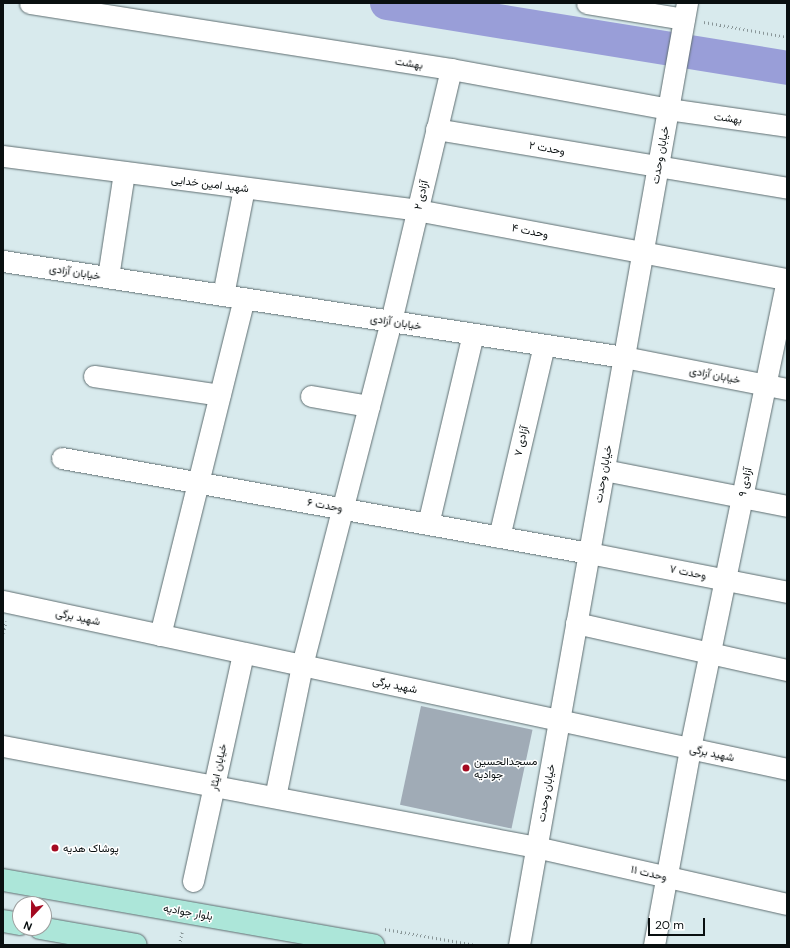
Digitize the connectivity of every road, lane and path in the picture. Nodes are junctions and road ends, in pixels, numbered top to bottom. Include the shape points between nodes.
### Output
1 (30, 3) edge
2 (587, 3) edge
3 (685, 15) edge
4 (787, 37) edge
5 (450, 69) junction
6 (669, 100) junction
7 (787, 126) edge
8 (436, 129) junction
9 (3, 156) edge
10 (658, 166) junction
11 (124, 172) junction
12 (244, 188) junction
13 (787, 188) edge
14 (417, 210) junction
15 (642, 252) junction
16 (3, 261) edge
17 (108, 277) junction
18 (787, 280) edge
19 (223, 295) junction
20 (244, 298) junction
21 (391, 321) junction
22 (473, 334) junction
23 (544, 345) junction
24 (624, 357) junction
25 (94, 376) dead end
26 (765, 385) junction
27 (787, 389) edge
28 (220, 395) junction
29 (312, 396) dead end
30 (369, 406) junction
31 (62, 458) dead end
32 (604, 470) junction
33 (198, 482) junction
34 (742, 497) junction
35 (787, 506) edge
36 (343, 508) junction
37 (428, 524) junction
38 (499, 537) junction
39 (589, 553) junction
40 (725, 580) junction
41 (787, 592) edge
42 (3, 601) edge
43 (576, 623) junction
44 (160, 635) junction
45 (243, 653) junction
46 (710, 653) junction
47 (302, 665) junction
48 (787, 670) edge
49 (559, 720) junction
50 (3, 746) edge
51 (690, 748) junction
52 (787, 769) edge
53 (214, 786) junction
54 (275, 797) junction
55 (536, 847) junction
56 (666, 877) junction
57 (3, 880) edge
58 (193, 881) dead end
59 (787, 904) edge
60 (52, 930) edge
61 (136, 945) edge
62 (373, 945) edge
63 (519, 945) edge
64 (654, 945) edge

1 - 5 street, بهشت
2 - 3 street
3 - 4 path
3 - 6 street, خیابان وحدت
5 - 6 street, بهشت
5 - 8 street, آزادی ۲
6 - 7 street, بهشت
6 - 10 street, خیابان وحدت
8 - 10 street, وحدت ۲
8 - 14 street, آزادی ۲
9 - 11 street, شهید امین خدایی
10 - 13 street, وحدت ۲
10 - 15 street, خیابان وحدت
11 - 12 street, شهید امین خدایی
11 - 17 street
12 - 14 street, شهید امین خدایی
12 - 19 street
14 - 15 street, وحدت ۴
14 - 21 street, آزادی ۲
15 - 18 street, وحدت ۴
15 - 24 street, خیابان وحدت
16 - 17 street, خیابان آزادی
17 - 19 street, خیابان آزادی
18 - 26 street, آزادی ۹
19 - 20 street, خیابان آزادی
20 - 21 street, خیابان آزادی
20 - 28 street
21 - 22 street, خیابان آزادی
21 - 30 street, آزادی ۲
22 - 23 street, خیابان آزادی
22 - 37 street
23 - 24 street, خیابان آزادی
23 - 38 street, آزادی ۷
24 - 26 street, خیابان آزادی
24 - 32 street, خیابان وحدت
25 - 28 street
26 - 27 street, خیابان آزادی
26 - 34 street, آزادی ۹
28 - 33 street
29 - 30 street
30 - 36 street, آزادی ۲
31 - 33 street, وحدت ۶
32 - 34 street
32 - 39 street, خیابان وحدت
33 - 36 street, وحدت ۶
33 - 44 street
34 - 35 street
34 - 40 street, آزادی ۹
36 - 37 street, وحدت ۶
36 - 47 street, آزادی ۲
37 - 38 street, وحدت ۶
38 - 39 street, وحدت ۶
39 - 40 street, وحدت ۷
39 - 43 street, خیابان وحدت
40 - 41 street, وحدت ۷
40 - 46 street, آزادی ۹
42 - 44 street, شهید برگی
43 - 46 street
43 - 49 street, خیابان وحدت
44 - 45 street, شهید برگی
45 - 47 street, شهید برگی
45 - 53 street, خیابان ایثار
46 - 48 street
46 - 51 street, آزادی ۹
47 - 49 street, شهید برگی
47 - 54 street, آزادی ۲
49 - 51 street, شهید برگی
49 - 55 street, خیابان وحدت
50 - 53 street, وحدت ۱۱
51 - 52 street, شهید برگی
51 - 56 street, آزادی ۹
53 - 54 street, وحدت ۱۱
53 - 58 street, خیابان ایثار
54 - 55 street, وحدت ۱۱
55 - 56 street, وحدت ۱۱
55 - 63 street, خیابان وحدت
56 - 59 street, وحدت ۱۱
56 - 64 street, آزادی ۹
57 - 62 main road, بلوار جوادیه
60 - 61 main road

